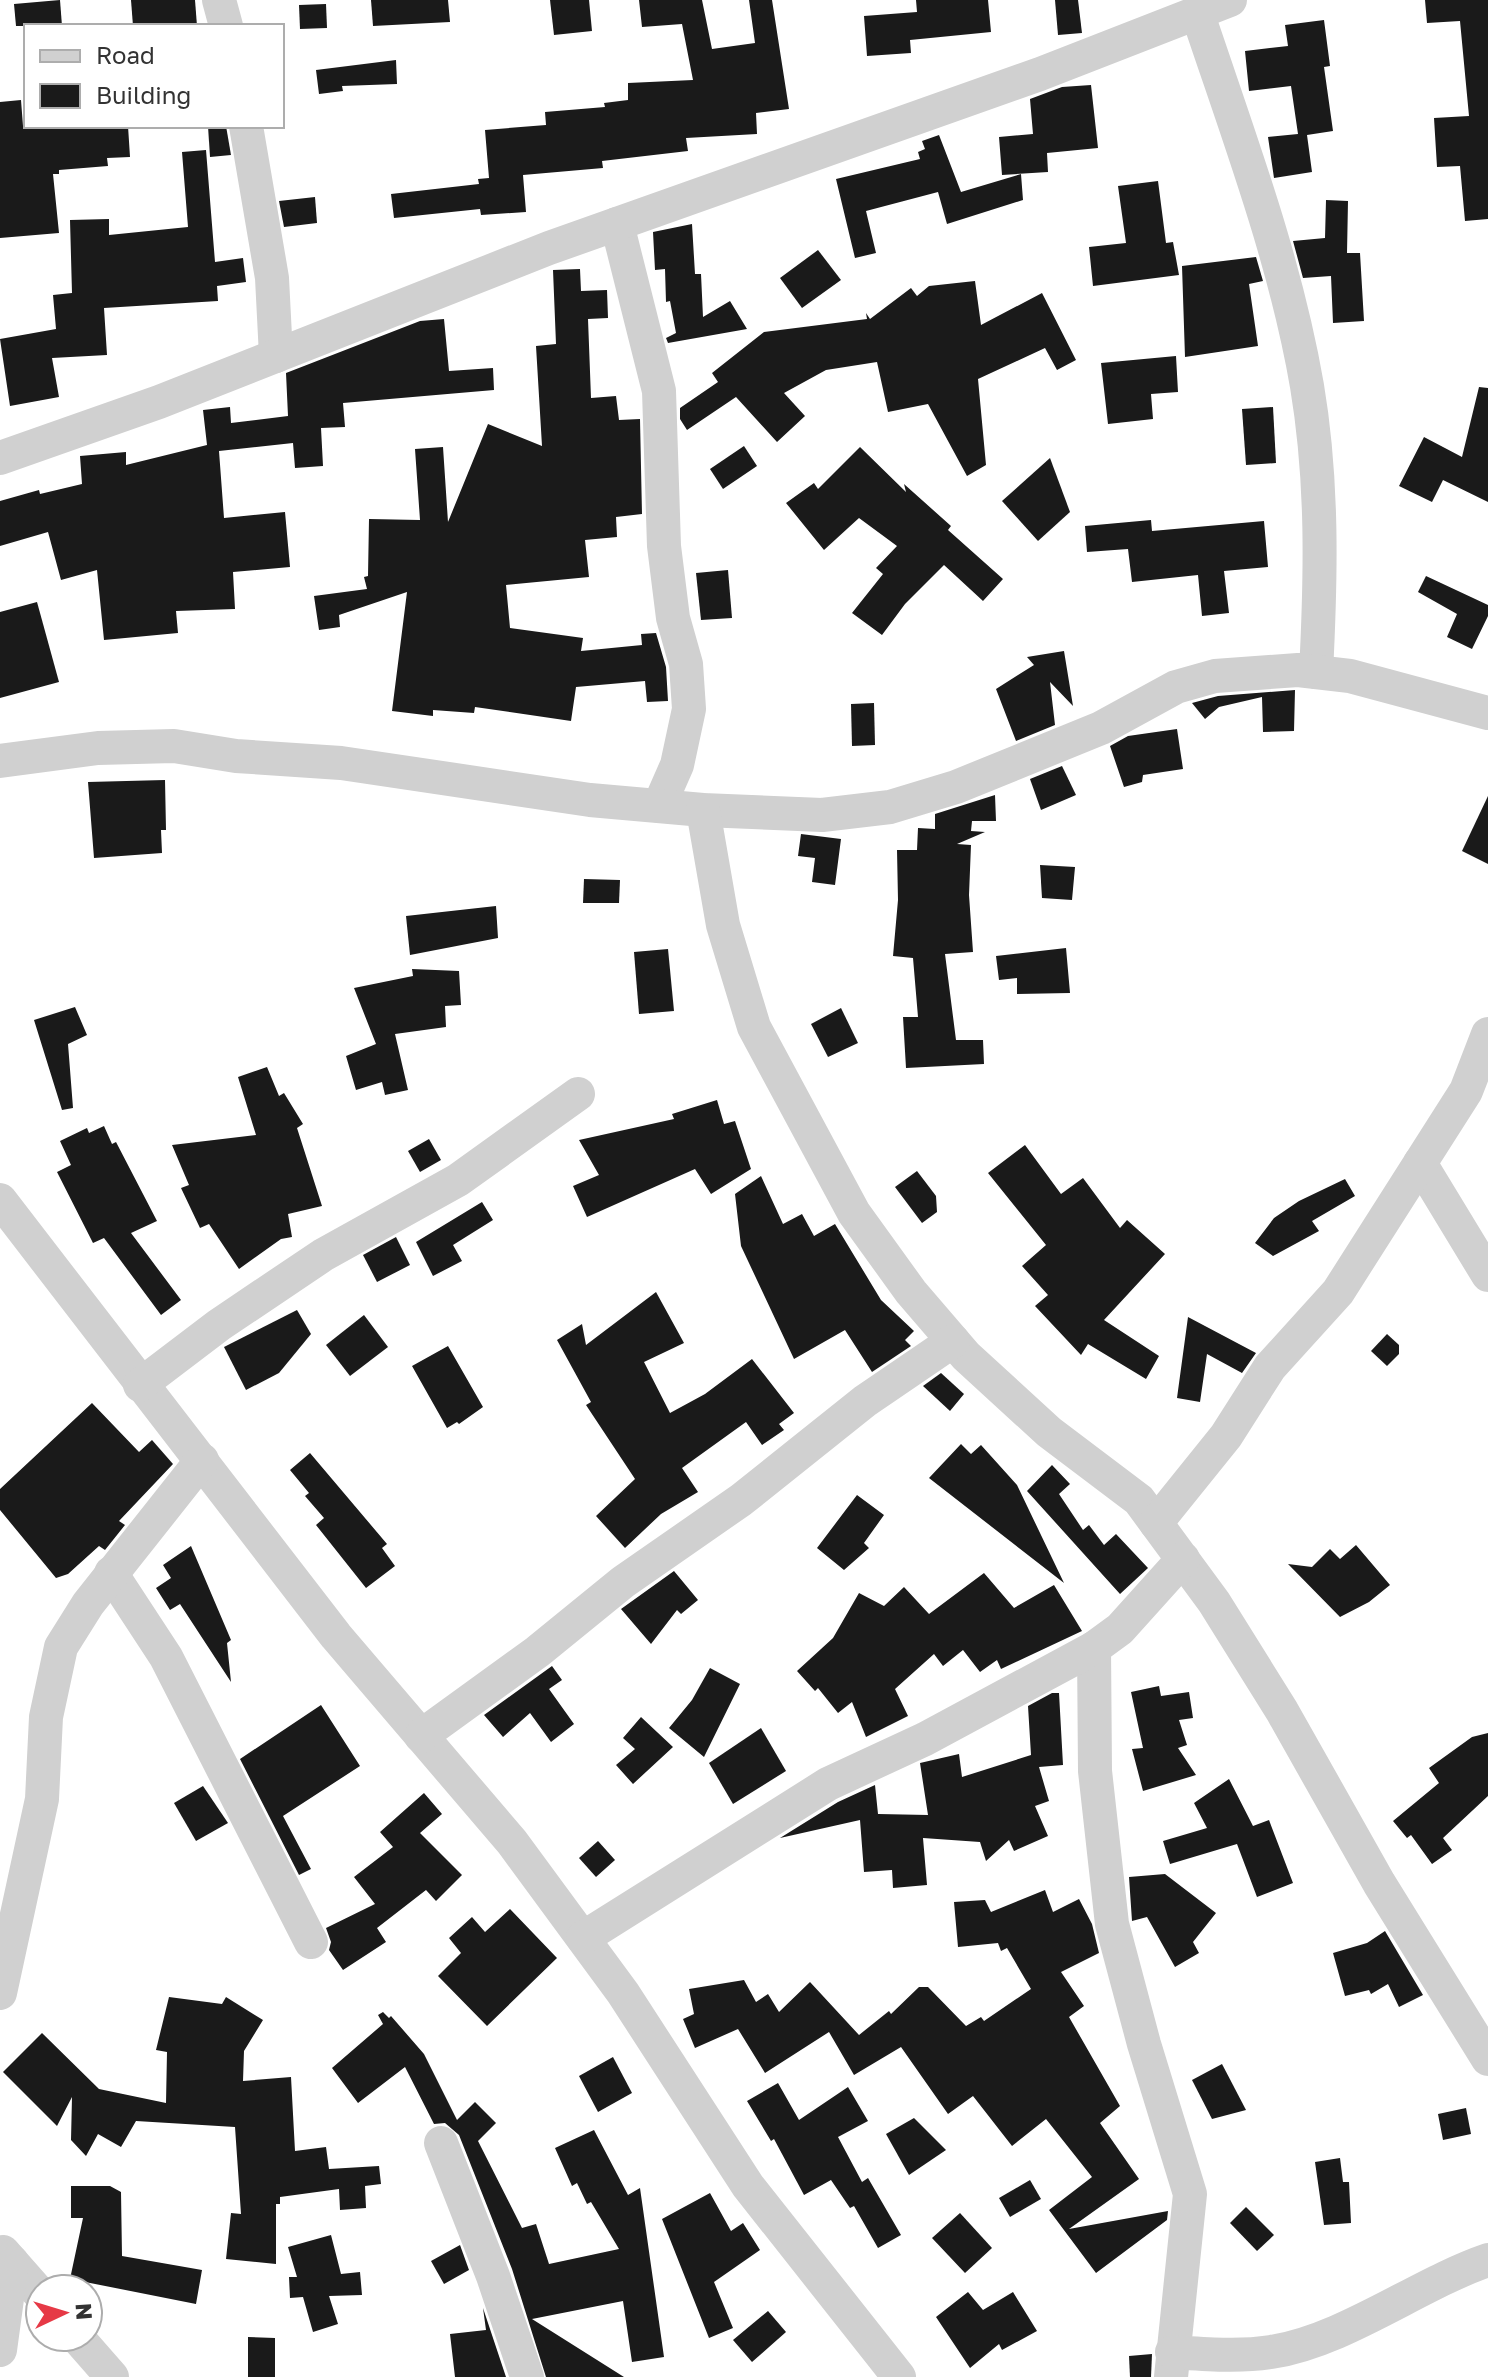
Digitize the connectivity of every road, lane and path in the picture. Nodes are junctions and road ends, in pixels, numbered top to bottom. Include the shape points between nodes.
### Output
1 (219, 0) edge
2 (1230, 0) edge
3 (1164, 12) edge
4 (1197, 12) junction
5 (225, 24) edge
6 (246, 128) edge
7 (617, 224) junction
8 (276, 356) junction
9 (0, 458) edge
10 (1316, 672) junction
11 (1488, 713) edge
12 (0, 761) edge
13 (659, 806) junction
14 (703, 810) junction
15 (1488, 1034) edge
16 (578, 1094) dead end
17 (1420, 1163) junction
18 (0, 1200) edge
19 (1488, 1275) edge
20 (953, 1341) junction
21 (140, 1385) junction
22 (202, 1460) junction
23 (1156, 1523) junction
24 (1183, 1559) junction
25 (111, 1573) junction
26 (1094, 1648) junction
27 (421, 1736) junction
28 (583, 1938) junction
29 (311, 1942) dead end
30 (0, 1993) edge
31 (1488, 2059) edge
32 (441, 2143) dead end
33 (6, 2255) edge
34 (1488, 2260) edge
35 (24, 2276) edge
36 (0, 2350) edge
37 (91, 2353) edge
38 (1171, 2364) edge
39 (112, 2377) edge
40 (527, 2377) edge
41 (899, 2377) edge

1 - 5 street
2 - 4 street
3 - 4 street
3 - 7 street via 1040,74
4 - 10 street via 1267,219 1307,385 1320,498
6 - 8 street via 272,278
7 - 8 street
7 - 13 street via 659,391 664,546 673,618 686,664 689,709 677,765
8 - 9 street
10 - 11 street
10 - 14 street via 1215,676 1176,687 1101,728 956,787 890,807 822,815
12 - 13 street via 98,748 174,746
13 - 14 street
14 - 20 street via 723,925 754,1027 854,1213
15 - 17 street via 1466,1091
16 - 21 street via 458,1180 297,1273
17 - 19 street
17 - 23 street via 1338,1292 1270,1367 1226,1436
18 - 21 street
20 - 23 street via 1049,1432 1139,1500
20 - 27 street via 865,1401 741,1500 623,1582
21 - 22 street
22 - 25 street
22 - 27 street via 336,1636
23 - 24 street
24 - 26 street via 1120,1629
24 - 31 street via 1274,1699
25 - 29 street via 166,1657
25 - 30 street via 61,1647 46,1717 42,1799
26 - 28 street via 925,1739 828,1784
26 - 38 street via 1095,1771 1112,1924 1190,2194
27 - 28 street via 512,1842
28 - 41 street via 748,2186
32 - 40 street
33 - 35 street
33 - 36 street
34 - 38 street via 1329,2333 1273,2352
37 - 39 street

